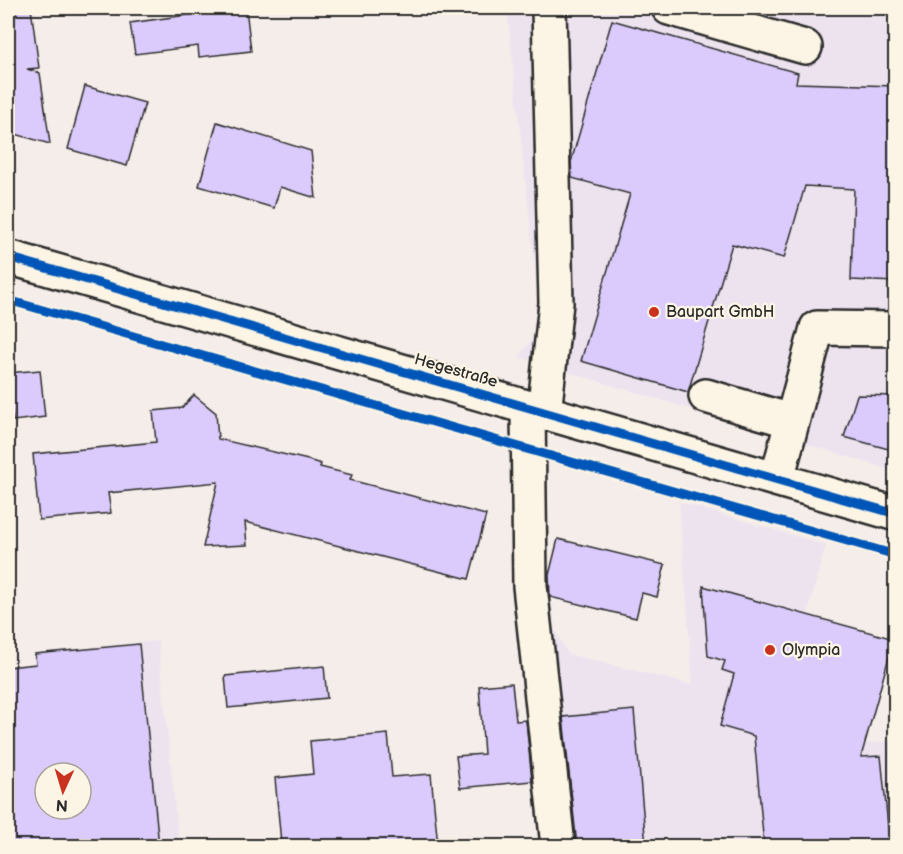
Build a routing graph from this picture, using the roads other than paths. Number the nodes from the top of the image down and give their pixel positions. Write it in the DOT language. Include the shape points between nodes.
graph roads {
  1 [pos="549,8"];
  2 [pos="669,8"];
  3 [pos="805,47"];
  4 [pos="8,257"];
  5 [pos="896,329"];
  6 [pos="705,396"];
  7 [pos="536,411"];
  8 [pos="791,421"];
  9 [pos="777,479"];
  10 [pos="896,514"];
  11 [pos="558,846"];
  1 -- 7 [label="street" via="556,303"];
  2 -- 3 [label="street"];
  4 -- 7 [label="street, Hegestraße"];
  5 -- 8 [label="street" via="817,328"];
  6 -- 8 [label="street"];
  7 -- 9 [label="street, Hegestraße"];
  7 -- 11 [label="street" via="530,586"];
  8 -- 9 [label="street"];
  9 -- 10 [label="street, Hegestraße"];
}
